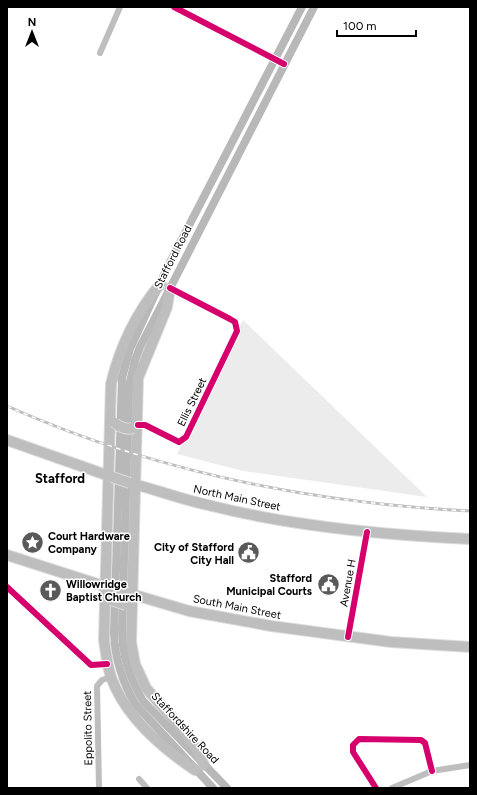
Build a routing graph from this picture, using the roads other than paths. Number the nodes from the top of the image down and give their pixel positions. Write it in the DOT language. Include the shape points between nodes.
graph roads {
  1 [pos="120,7"];
  2 [pos="174,7"];
  3 [pos="302,7"];
  4 [pos="314,7"];
  5 [pos="100,53"];
  6 [pos="275,59"];
  7 [pos="284,64"];
  8 [pos="161,283"];
  9 [pos="170,288"];
  10 [pos="112,421"];
  11 [pos="136,426"];
  12 [pos="7,440"];
  13 [pos="110,477"];
  14 [pos="133,484"];
  15 [pos="367,532"];
  16 [pos="120,536"];
  17 [pos="470,539"];
  18 [pos="7,554"];
  19 [pos="7,587"];
  20 [pos="107,587"];
  21 [pos="130,594"];
  22 [pos="107,603"];
  23 [pos="128,609"];
  24 [pos="348,637"];
  25 [pos="470,647"];
  26 [pos="107,664"];
  27 [pos="111,677"];
  28 [pos="470,765"];
  29 [pos="200,768"];
  30 [pos="432,771"];
  31 [pos="138,779"];
  32 [pos="99,788"];
  33 [pos="147,788"];
  34 [pos="213,788"];
  35 [pos="227,788"];
  36 [pos="376,788"];
  37 [pos="392,788"];
  1 -- 5 [label="street"];
  2 -- 6 [label="street"];
  3 -- 6 [label="main road, Stafford Road"];
  4 -- 7 [label="main road, Stafford Road"];
  6 -- 7 [label="street"];
  6 -- 8 [label="main road, Stafford Road"];
  7 -- 9 [label="main road, Stafford Road"];
  8 -- 10 [label="highway" via="136,318 121,350 111,384"];
  8 -- 16 [label="main road, Stafford Road" via="130,350 122,378"];
  9 -- 11 [label="highway" via="167,307 138,378"];
  9 -- 11 [label="street, Ellis Street" via="235,322 236,335 186,438 179,442 145,425"];
  9 -- 16 [label="main road, Stafford Road" via="140,347 131,374"];
  10 -- 11 [label="highway, bridge" via="129,429"];
  10 -- 13 [label="highway"];
  11 -- 14 [label="highway"];
  12 -- 13 [label="highway, North Main Street"];
  13 -- 14 [label="highway, North Main Street, bridge"];
  13 -- 20 [label="highway"];
  14 -- 15 [label="highway, North Main Street" via="234,511"];
  14 -- 21 [label="highway"];
  15 -- 17 [label="highway, North Main Street"];
  15 -- 24 [label="street, Avenue H"];
  16 -- 29 [label="main road, Staffordshire Road" via="122,640 129,675 134,687 148,706"];
  18 -- 20 [label="highway, South Main Street"];
  19 -- 26 [label="street" via="91,665"];
  20 -- 21 [label="highway, South Main Street, bridge"];
  20 -- 22 [label="highway"];
  21 -- 23 [label="highway"];
  21 -- 24 [label="highway, South Main Street" via="189,611 243,622"];
  22 -- 23 [label="highway, bridge"];
  22 -- 26 [label="highway" via="104,640"];
  23 -- 29 [label="highway" via="133,656 140,677 154,699 196,748"];
  24 -- 25 [label="highway, South Main Street"];
  26 -- 27 [label="highway"];
  27 -- 29 [label="highway" via="136,719 177,758"];
  27 -- 32 [label="street, Eppolito Street" via="102,680 97,686"];
  28 -- 30 [label="street"];
  29 -- 34 [label="main road, Staffordshire Road"];
  29 -- 35 [label="main road, Staffordshire Road"];
  30 -- 36 [label="street" via="425,744 421,740 359,739 353,744 353,752"];
  30 -- 37 [label="street"];
  31 -- 33 [label="street"];
}
